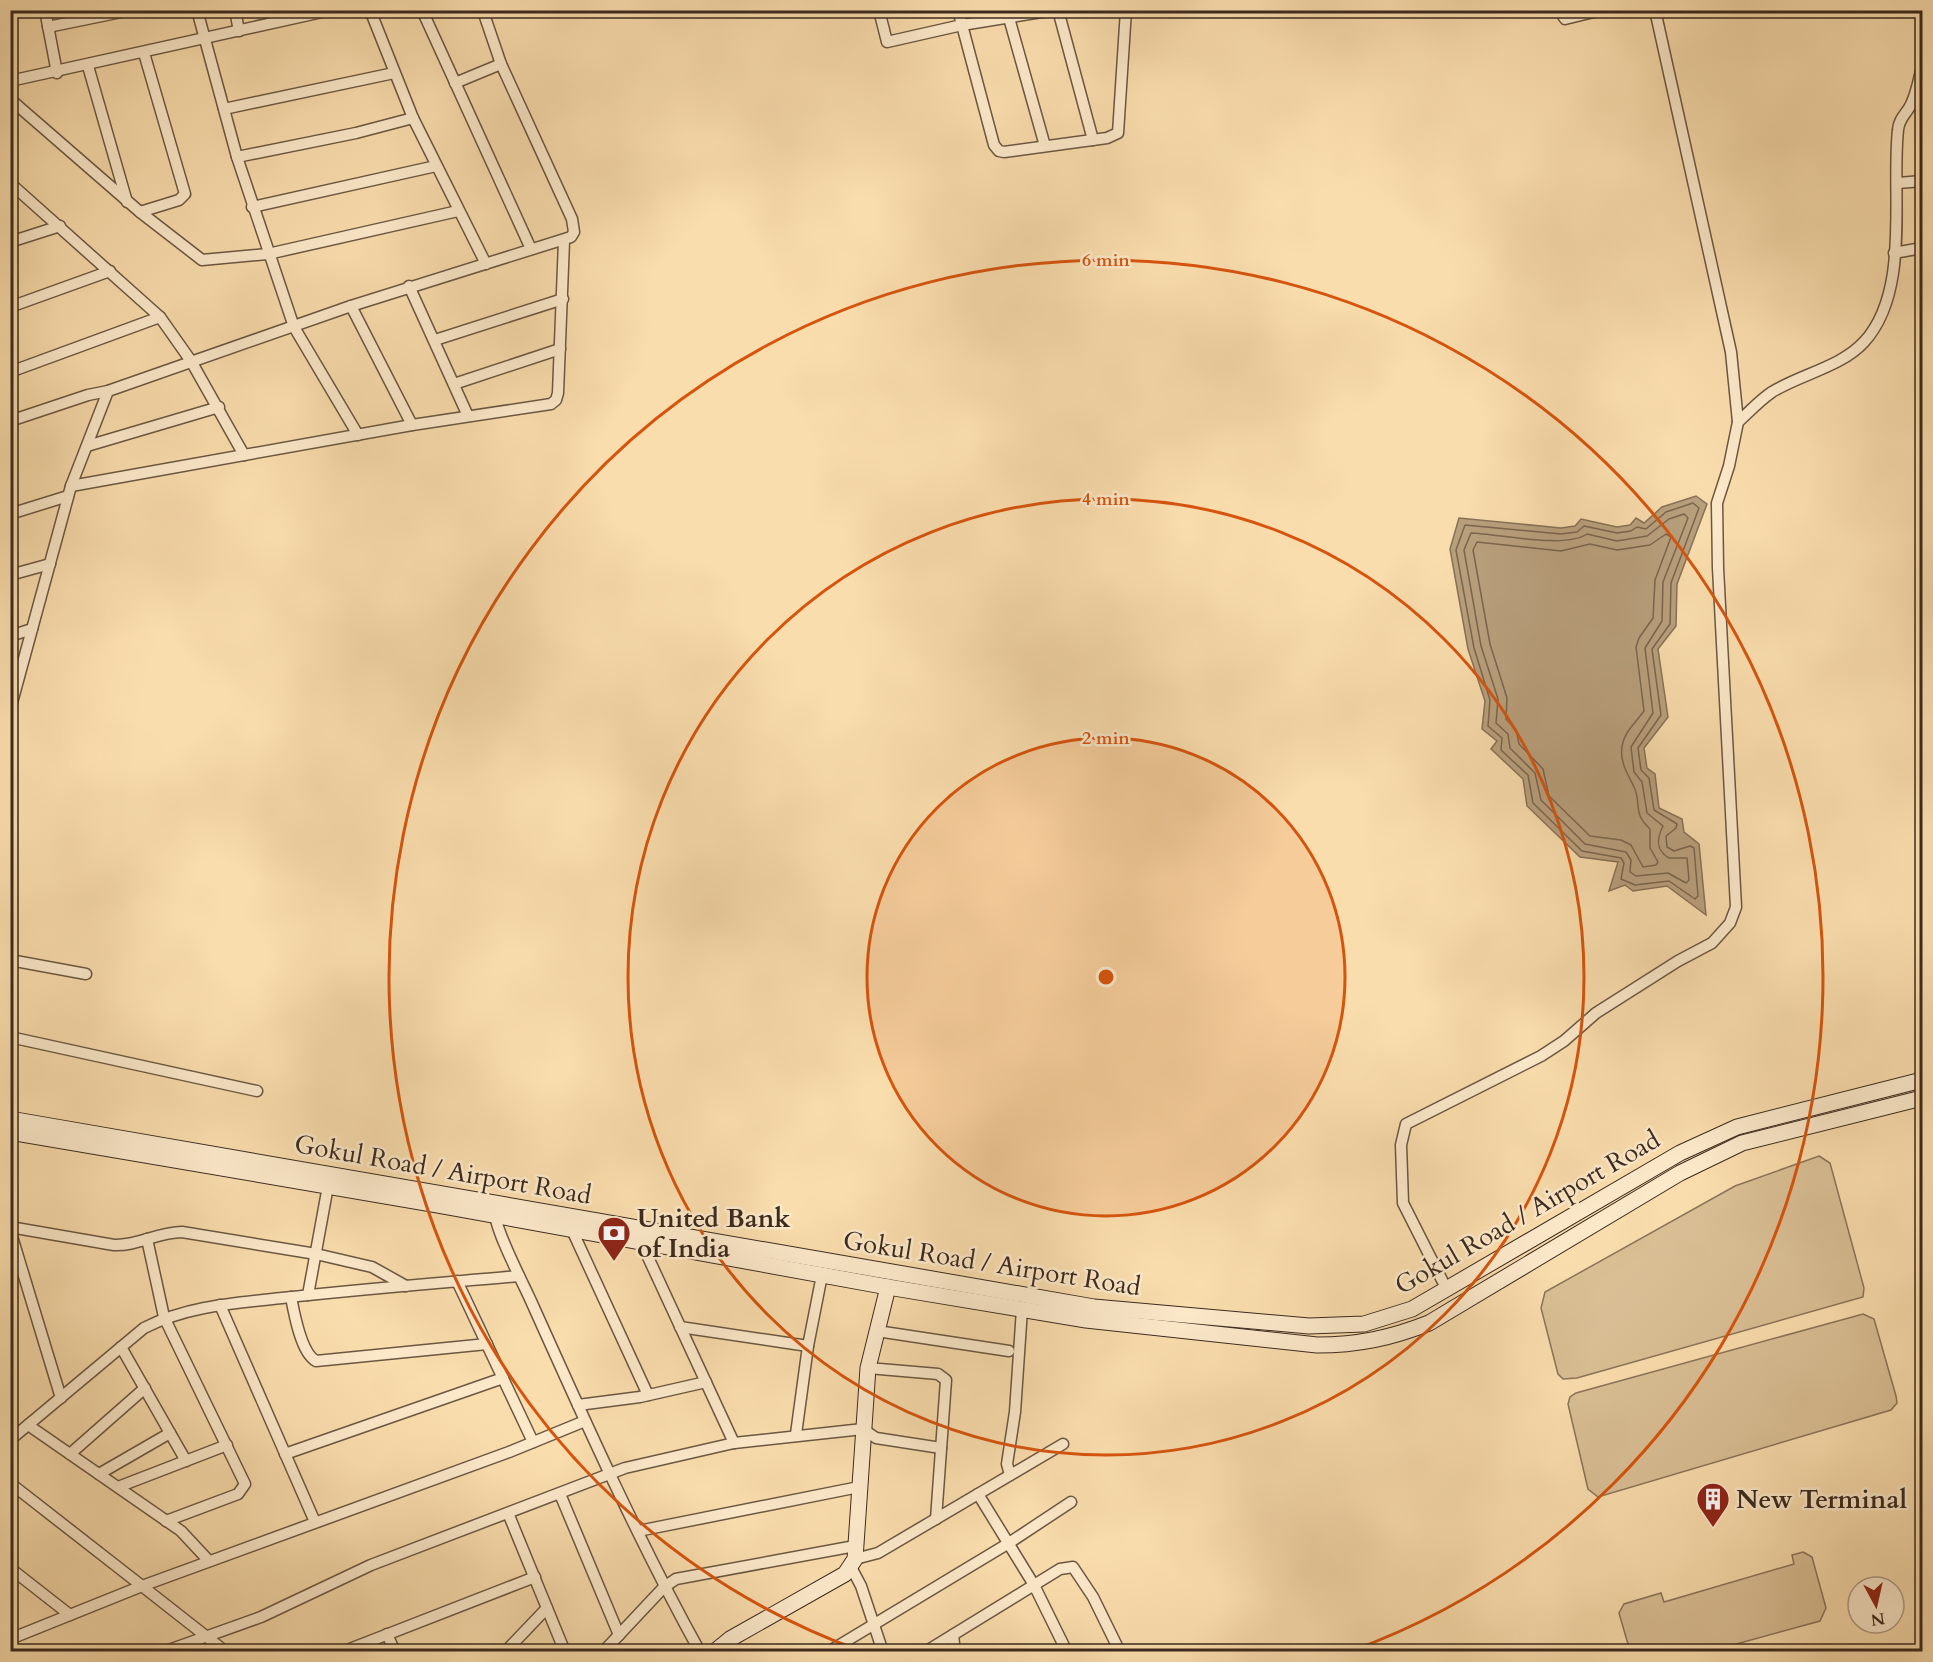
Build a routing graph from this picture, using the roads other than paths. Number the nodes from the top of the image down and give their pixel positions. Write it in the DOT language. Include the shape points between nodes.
graph roads {
  1 [pos="45,10"];
  2 [pos="131,10"];
  3 [pos="197,10"];
  4 [pos="235,10"];
  5 [pos="331,10"];
  6 [pos="370,10"];
  7 [pos="422,10"];
  8 [pos="879,10"];
  9 [pos="958,10"];
  10 [pos="1056,10"];
  11 [pos="1126,10"];
  12 [pos="1559,10"];
  13 [pos="1602,10"];
  14 [pos="1658,11"];
  15 [pos="484,14"];
  16 [pos="1009,18"];
  17 [pos="962,26"];
  18 [pos="48,27"];
  19 [pos="239,31"];
  20 [pos="204,40"];
  21 [pos="144,53"];
  22 [pos="501,64"];
  23 [pos="88,66"];
  24 [pos="1923,67"];
  25 [pos="57,73"];
  26 [pos="394,73"];
  27 [pos="10,81"];
  28 [pos="455,83"];
  29 [pos="10,99"];
  30 [pos="224,109"];
  31 [pos="413,118"];
  32 [pos="1093,140"];
  33 [pos="1045,146"];
  34 [pos="237,157"];
  35 [pos="436,166"];
  36 [pos="1923,181"];
  37 [pos="10,183"];
  38 [pos="1898,183"];
  39 [pos="128,202"];
  40 [pos="252,207"];
  41 [pos="458,211"];
  42 [pos="140,212"];
  43 [pos="60,226"];
  44 [pos="564,241"];
  45 [pos="10,242"];
  46 [pos="531,249"];
  47 [pos="1923,249"];
  48 [pos="1894,253"];
  49 [pos="268,254"];
  50 [pos="486,264"];
  51 [pos="110,271"];
  52 [pos="409,286"];
  53 [pos="563,299"];
  54 [pos="351,306"];
  55 [pos="10,307"];
  56 [pos="160,317"];
  57 [pos="294,327"];
  58 [pos="435,340"];
  59 [pos="560,349"];
  60 [pos="191,361"];
  61 [pos="10,372"];
  62 [pos="454,384"];
  63 [pos="108,391"];
  64 [pos="219,407"];
  65 [pos="468,416"];
  66 [pos="10,422"];
  67 [pos="1738,422"];
  68 [pos="412,425"];
  69 [pos="358,435"];
  70 [pos="87,446"];
  71 [pos="244,455"];
  72 [pos="70,491"];
  73 [pos="10,514"];
  74 [pos="50,564"];
  75 [pos="10,575"];
  76 [pos="32,629"];
  77 [pos="10,636"];
  78 [pos="10,710"];
  79 [pos="10,960"];
  80 [pos="86,974"];
  81 [pos="10,1037"];
  82 [pos="1923,1080"];
  83 [pos="257,1091"];
  84 [pos="1923,1098"];
  85 [pos="10,1119"];
  86 [pos="10,1132"];
  87 [pos="328,1186"];
  88 [pos="495,1209"];
  89 [pos="10,1228"];
  90 [pos="572,1230"];
  91 [pos="147,1239"];
  92 [pos="641,1242"];
  93 [pos="316,1254"];
  94 [pos="822,1275"];
  95 [pos="519,1276"];
  96 [pos="457,1281"];
  97 [pos="406,1286"];
  98 [pos="888,1287"];
  99 [pos="1447,1290"];
  100 [pos="308,1295"];
  101 [pos="291,1297"];
  102 [pos="220,1305"];
  103 [pos="1022,1309"];
  104 [pos="164,1317"];
  105 [pos="1364,1324"];
  106 [pos="1346,1325"];
  107 [pos="680,1327"];
  108 [pos="877,1331"];
  109 [pos="1366,1343"];
  110 [pos="487,1344"];
  111 [pos="1349,1345"];
  112 [pos="808,1346"];
  113 [pos="122,1347"];
  114 [pos="1009,1351"];
  115 [pos="868,1368"];
  116 [pos="503,1378"];
  117 [pos="705,1382"];
  118 [pos="145,1388"];
  119 [pos="648,1395"];
  120 [pos="61,1398"];
  121 [pos="578,1405"];
  122 [pos="585,1421"];
  123 [pos="28,1425"];
  124 [pos="863,1429"];
  125 [pos="170,1433"];
  126 [pos="796,1434"];
  127 [pos="10,1440"];
  128 [pos="533,1442"];
  129 [pos="734,1443"];
  130 [pos="1063,1444"];
  131 [pos="227,1445"];
  132 [pos="941,1448"];
  133 [pos="70,1454"];
  134 [pos="285,1454"];
  135 [pos="186,1461"];
  136 [pos="99,1474"];
  137 [pos="611,1474"];
  138 [pos="1010,1475"];
  139 [pos="10,1483"];
  140 [pos="118,1487"];
  141 [pos="859,1487"];
  142 [pos="560,1494"];
  143 [pos="978,1494"];
  144 [pos="1071,1502"];
  145 [pos="508,1513"];
  146 [pos="936,1519"];
  147 [pos="166,1521"];
  148 [pos="315,1522"];
  149 [pos="638,1531"];
  150 [pos="1008,1543"];
  151 [pos="854,1557"];
  152 [pos="210,1560"];
  153 [pos="10,1568"];
  154 [pos="535,1577"];
  155 [pos="1034,1585"];
  156 [pos="142,1586"];
  157 [pos="664,1587"];
  158 [pos="547,1608"];
  159 [pos="70,1615"];
  160 [pos="875,1623"];
  161 [pos="387,1634"];
  162 [pos="206,1635"];
  163 [pos="619,1635"];
  164 [pos="953,1635"];
  165 [pos="10,1639"];
  166 [pos="163,1652"];
  167 [pos="226,1652"];
  168 [pos="342,1652"];
  169 [pos="395,1652"];
  170 [pos="505,1652"];
  171 [pos="566,1652"];
  172 [pos="603,1652"];
  173 [pos="700,1652"];
  174 [pos="714,1652"];
  175 [pos="828,1652"];
  176 [pos="883,1652"];
  177 [pos="925,1652"];
  178 [pos="955,1652"];
  179 [pos="1067,1652"];
  180 [pos="1120,1652"];
  1 -- 18 [label="street"];
  2 -- 18 [label="street"];
  3 -- 20 [label="street"];
  4 -- 19 [label="street"];
  5 -- 19 [label="street"];
  6 -- 26 [label="street"];
  7 -- 28 [label="street"];
  8 -- 17 [label="street" via="887,42"];
  9 -- 17 [label="street"];
  10 -- 16 [label="street"];
  10 -- 32 [label="street"];
  11 -- 32 [label="street" via="1118,133"];
  12 -- 13 [label="street" via="1565,19"];
  14 -- 67 [label="street" via="1731,352"];
  15 -- 22 [label="street"];
  16 -- 17 [label="street"];
  16 -- 33 [label="street"];
  17 -- 33 [label="street" via="996,149 1004,152"];
  18 -- 25 [label="street"];
  19 -- 20 [label="street"];
  20 -- 21 [label="street"];
  20 -- 30 [label="street"];
  21 -- 23 [label="street"];
  21 -- 42 [label="street" via="185,194 179,200"];
  22 -- 28 [label="street"];
  22 -- 44 [label="street" via="572,219 574,232"];
  23 -- 25 [label="street"];
  23 -- 39 [label="street"];
  24 -- 38 [label="street" via="1912,103 1900,122"];
  25 -- 27 [label="street"];
  26 -- 30 [label="street"];
  26 -- 31 [label="street"];
  28 -- 46 [label="street"];
  29 -- 39 [label="street"];
  30 -- 34 [label="street"];
  31 -- 34 [label="street"];
  31 -- 35 [label="street"];
  32 -- 33 [label="street"];
  34 -- 40 [label="street"];
  35 -- 40 [label="street"];
  35 -- 41 [label="street"];
  36 -- 38 [label="street"];
  37 -- 43 [label="street"];
  38 -- 48 [label="street"];
  39 -- 42 [label="street"];
  40 -- 49 [label="street"];
  41 -- 49 [label="street"];
  41 -- 50 [label="street"];
  42 -- 49 [label="street" via="202,260"];
  43 -- 45 [label="street"];
  43 -- 51 [label="street"];
  44 -- 46 [label="street"];
  44 -- 53 [label="street"];
  46 -- 50 [label="street"];
  47 -- 48 [label="street"];
  48 -- 67 [label="street" via="1883,314 1862,344 1773,392"];
  49 -- 57 [label="street"];
  50 -- 52 [label="street"];
  51 -- 55 [label="street"];
  51 -- 56 [label="street"];
  52 -- 54 [label="street"];
  52 -- 58 [label="street"];
  53 -- 58 [label="street"];
  53 -- 59 [label="street"];
  54 -- 57 [label="street"];
  54 -- 68 [label="street"];
  56 -- 60 [label="street"];
  56 -- 61 [label="street"];
  57 -- 60 [label="street"];
  57 -- 69 [label="street"];
  58 -- 62 [label="street"];
  59 -- 62 [label="street"];
  59 -- 65 [label="street" via="556,400 551,404"];
  60 -- 63 [label="street"];
  60 -- 64 [label="street"];
  62 -- 65 [label="street"];
  63 -- 66 [label="street"];
  63 -- 70 [label="street"];
  64 -- 70 [label="street"];
  64 -- 71 [label="street"];
  65 -- 68 [label="street"];
  67 -- 99 [label="street" via="1730,466 1717,503 1736,907 1730,923 1712,943 1596,1013 1564,1041 1406,1124 1401,1145 1403,1203"];
  68 -- 69 [label="street"];
  69 -- 71 [label="street"];
  70 -- 72 [label="street"];
  71 -- 72 [label="street"];
  72 -- 73 [label="street"];
  72 -- 74 [label="street"];
  74 -- 75 [label="street"];
  74 -- 76 [label="street"];
  76 -- 77 [label="street"];
  76 -- 78 [label="street"];
  79 -- 80 [label="street"];
  81 -- 83 [label="street"];
  82 -- 99 [label="main road, Gokul Road / Airport Road" via="1737,1127 1680,1153"];
  84 -- 109 [label="main road" via="1742,1143 1680,1173 1429,1323"];
  85 -- 88 [label="main road, Gokul Road / Airport Road"];
  86 -- 87 [label="main road"];
  87 -- 88 [label="main road"];
  87 -- 93 [label="street"];
  88 -- 90 [label="main road"];
  88 -- 95 [label="street"];
  88 -- 106 [label="main road, Gokul Road / Airport Road" via="1094,1307 1309,1326"];
  89 -- 91 [label="street" via="114,1245"];
  89 -- 120 [label="street"];
  90 -- 92 [label="main road"];
  90 -- 119 [label="street"];
  91 -- 93 [label="street" via="182,1232"];
  91 -- 104 [label="street"];
  92 -- 94 [label="main road"];
  92 -- 107 [label="street"];
  93 -- 97 [label="street" via="372,1267"];
  93 -- 100 [label="street"];
  94 -- 98 [label="main road"];
  94 -- 112 [label="street"];
  95 -- 96 [label="street"];
  95 -- 121 [label="street"];
  96 -- 97 [label="street"];
  96 -- 110 [label="street"];
  97 -- 100 [label="street"];
  98 -- 103 [label="main road"];
  98 -- 108 [label="main road"];
  99 -- 105 [label="main road, Gokul Road / Airport Road" via="1412,1309"];
  100 -- 101 [label="street"];
  101 -- 102 [label="street"];
  101 -- 110 [label="street" via="297,1325 309,1355 316,1361"];
  102 -- 104 [label="street"];
  102 -- 134 [label="street"];
  103 -- 111 [label="main road" via="1086,1320"];
  103 -- 138 [label="street" via="1007,1464"];
  104 -- 113 [label="street"];
  104 -- 131 [label="street"];
  105 -- 106 [label="main road, Gokul Road / Airport Road"];
  105 -- 109 [label="main road"];
  106 -- 111 [label="main road"];
  107 -- 112 [label="street"];
  107 -- 117 [label="street"];
  108 -- 114 [label="street"];
  108 -- 115 [label="main road"];
  109 -- 111 [label="main road"];
  110 -- 116 [label="street"];
  112 -- 126 [label="street"];
  113 -- 118 [label="street"];
  113 -- 120 [label="street"];
  115 -- 124 [label="main road"];
  115 -- 132 [label="street" via="943,1376 946,1384"];
  116 -- 128 [label="street"];
  116 -- 134 [label="street"];
  117 -- 119 [label="street"];
  117 -- 129 [label="street"];
  118 -- 125 [label="street"];
  118 -- 133 [label="street"];
  119 -- 121 [label="street"];
  120 -- 123 [label="street"];
  121 -- 122 [label="street"];
  122 -- 128 [label="street"];
  122 -- 137 [label="street"];
  123 -- 127 [label="street"];
  123 -- 133 [label="street"];
  124 -- 126 [label="street"];
  124 -- 132 [label="street" via="876,1438"];
  124 -- 141 [label="main road"];
  125 -- 135 [label="street"];
  125 -- 136 [label="street"];
  126 -- 129 [label="street"];
  128 -- 148 [label="street"];
  129 -- 137 [label="street"];
  130 -- 138 [label="street"];
  131 -- 135 [label="street"];
  131 -- 147 [label="street" via="243,1478 243,1490"];
  132 -- 146 [label="street"];
  133 -- 136 [label="street"];
  134 -- 148 [label="street"];
  135 -- 140 [label="street"];
  136 -- 140 [label="street"];
  137 -- 142 [label="street"];
  137 -- 149 [label="street"];
  138 -- 143 [label="street"];
  139 -- 156 [label="street"];
  140 -- 147 [label="street"];
  141 -- 149 [label="street"];
  141 -- 151 [label="main road"];
  142 -- 145 [label="street"];
  142 -- 163 [label="street"];
  143 -- 146 [label="street"];
  143 -- 150 [label="street"];
  144 -- 150 [label="street"];
  145 -- 154 [label="street"];
  145 -- 162 [label="street" via="371,1565 261,1617"];
  146 -- 151 [label="street" via="878,1552"];
  147 -- 152 [label="street"];
  148 -- 152 [label="street"];
  149 -- 157 [label="street"];
  150 -- 155 [label="street"];
  150 -- 160 [label="street"];
  151 -- 157 [label="street" via="684,1576"];
  151 -- 160 [label="street"];
  151 -- 174 [label="main road" via="845,1574"];
  152 -- 156 [label="street"];
  153 -- 159 [label="street"];
  154 -- 158 [label="street"];
  154 -- 161 [label="street"];
  155 -- 164 [label="street"];
  155 -- 179 [label="street"];
  155 -- 180 [label="street" via="1066,1567 1077,1570"];
  156 -- 159 [label="street"];
  156 -- 162 [label="street"];
  157 -- 163 [label="street"];
  157 -- 173 [label="street"];
  158 -- 170 [label="street"];
  158 -- 171 [label="street"];
  159 -- 165 [label="street"];
  160 -- 175 [label="street"];
  160 -- 176 [label="street"];
  161 -- 168 [label="street"];
  161 -- 169 [label="street"];
  162 -- 166 [label="street"];
  162 -- 167 [label="street"];
  163 -- 172 [label="street"];
  164 -- 177 [label="street"];
  164 -- 178 [label="street"];
}
